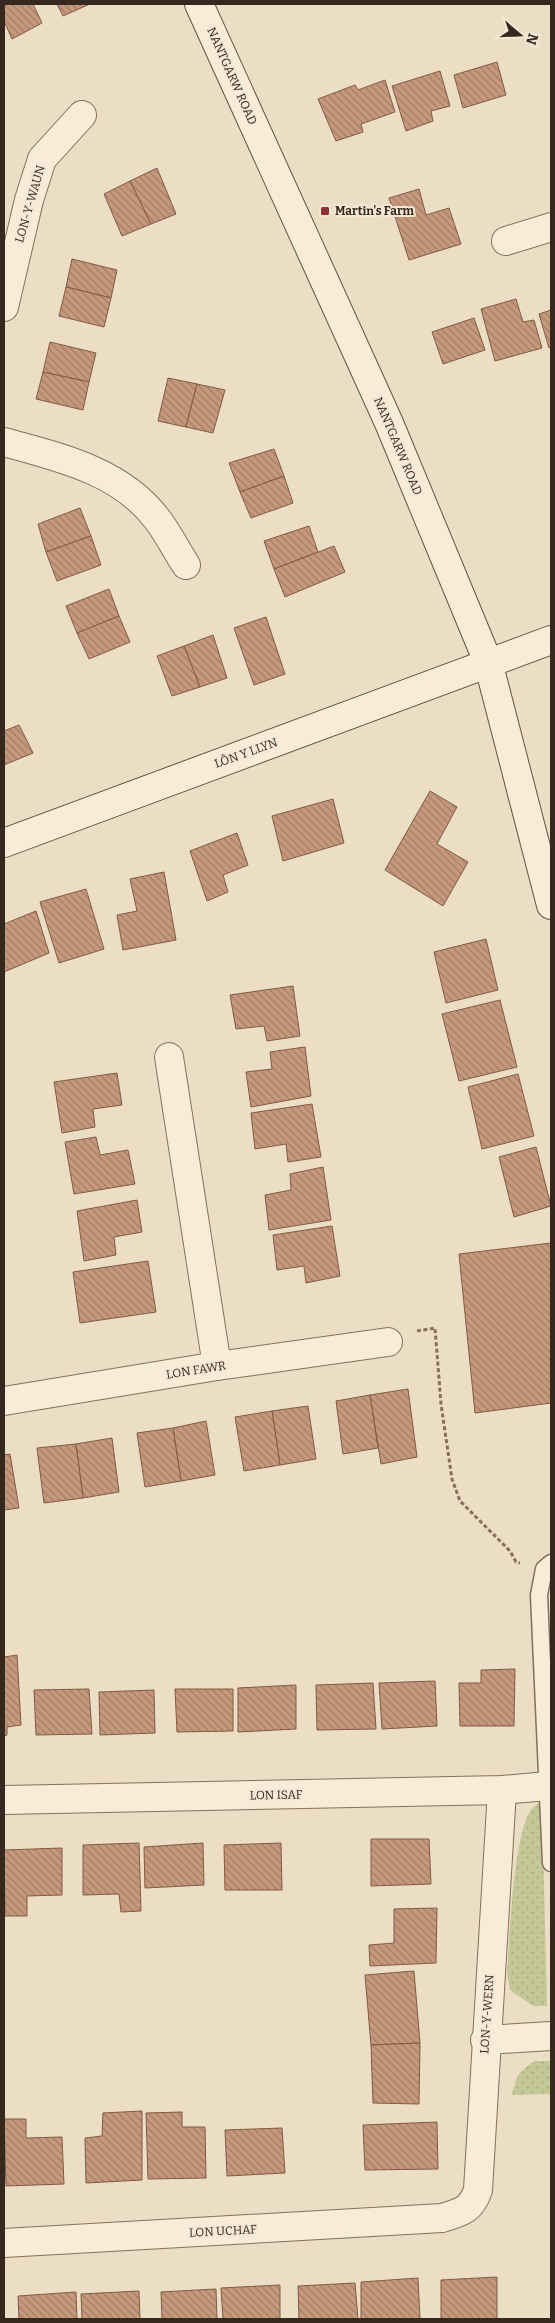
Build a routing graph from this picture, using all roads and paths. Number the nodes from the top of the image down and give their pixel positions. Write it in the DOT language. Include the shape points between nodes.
graph roads {
  1 [pos="199,4"];
  2 [pos="82,115"];
  3 [pos="551,227"];
  4 [pos="506,241"];
  5 [pos="4,306"];
  6 [pos="4,442"];
  7 [pos="186,564"];
  8 [pos="551,640"];
  9 [pos="488,662"];
  10 [pos="4,843"];
  11 [pos="551,904"];
  12 [pos="169,1057"];
  13 [pos="388,1342"];
  14 [pos="217,1366"];
  15 [pos="4,1401"];
  16 [pos="548,1566"];
  17 [pos="548,1786"];
  18 [pos="502,1790"];
  19 [pos="4,1800"];
  20 [pos="551,1863"];
  21 [pos="551,2036"];
  22 [pos="485,2040"];
  23 [pos="442,2218"];
  24 [pos="4,2243"];
  1 -- 9 [label="street, NANTGARW ROAD" via="388,423"];
  2 -- 5 [label="street, LON-Y-WAUN" via="42,159"];
  3 -- 4 [label="street"];
  6 -- 7 [label="street" via="98,472 131,492 157,519"];
  8 -- 9 [label="street, LÔN Y LLYN"];
  9 -- 10 [label="street, LÔN Y LLYN"];
  9 -- 11 [label="street, NANTGARW ROAD"];
  12 -- 14 [label="street"];
  13 -- 14 [label="street, LON FAWR"];
  13 -- 16 [label="path" via="423,1328 435,1328 441,1404 452,1479 460,1502 510,1551 516,1562"];
  14 -- 15 [label="street, LON FAWR"];
  16 -- 17 [label="lane" via="539,1595"];
  17 -- 18 [label="street, LON ISAF"];
  17 -- 20 [label="lane"];
  18 -- 19 [label="street, LON ISAF"];
  18 -- 22 [label="street, LON-Y-WERN"];
  21 -- 22 [label="street"];
  22 -- 23 [label="street, LON-Y-WERN" via="478,2190 473,2204"];
  23 -- 24 [label="street, LON UCHAF"];
}
